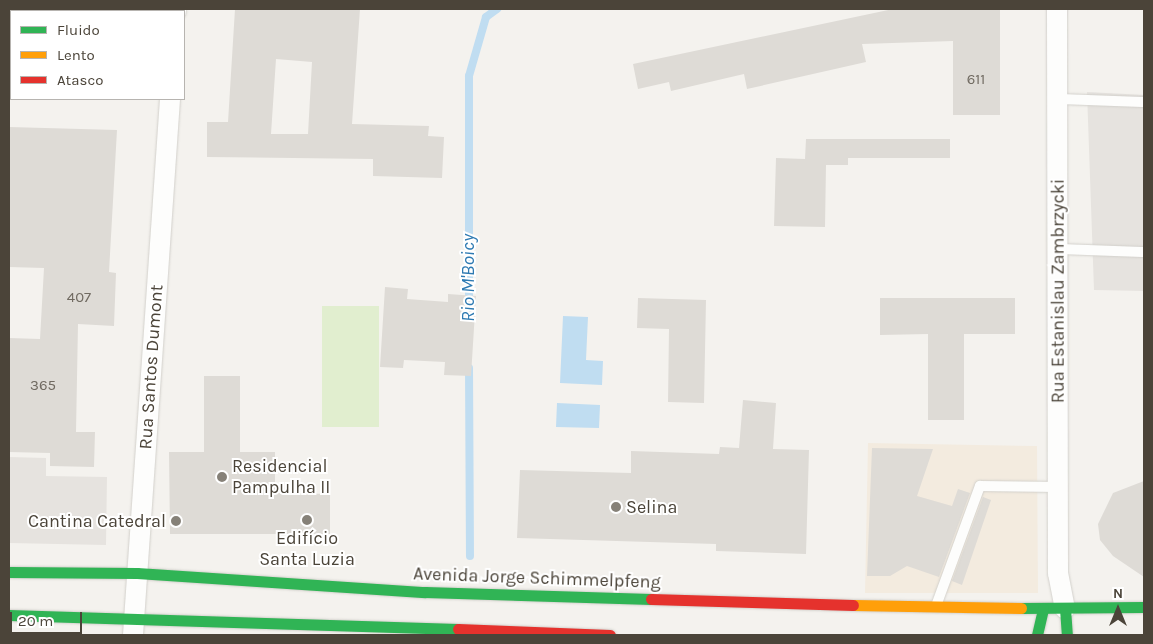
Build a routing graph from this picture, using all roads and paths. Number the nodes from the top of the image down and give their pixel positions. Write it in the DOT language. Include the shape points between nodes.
graph roads {
  1 [pos="1057,9"];
  2 [pos="1058,99"];
  3 [pos="170,100"];
  4 [pos="1144,102"];
  5 [pos="1058,249"];
  6 [pos="1144,252"];
  7 [pos="1058,487"];
  8 [pos="9,572"];
  9 [pos="137,574"];
  10 [pos="1058,574"];
  11 [pos="1144,607"];
  12 [pos="935,608"];
  13 [pos="1065,608"];
  14 [pos="1043,609"];
  15 [pos="9,615"];
  16 [pos="134,626"];
  17 [pos="610,635"];
  18 [pos="1037,635"];
  19 [pos="1068,635"];
  1 -- 2 [label="street, Rua Estanislau Zambrzycki"];
  2 -- 4 [label="lane"];
  2 -- 5 [label="street, Rua Estanislau Zambrzycki"];
  3 -- 9 [label="street, Rua Santos Dumont"];
  5 -- 6 [label="lane"];
  5 -- 7 [label="street, Rua Estanislau Zambrzycki"];
  7 -- 10 [label="street, Rua Estanislau Zambrzycki"];
  7 -- 12 [label="lane" via="980,486"];
  8 -- 9 [label="main road, Avenida Jorge Schimmelpfeng"];
  9 -- 12 [label="main road, Avenida Jorge Schimmelpfeng" via="425,592"];
  9 -- 16 [label="street, Rua Santos Dumont"];
  10 -- 13 [label="street, Rua Estanislau Zambrzycki"];
  10 -- 14 [label="street, Rua Estanislau Zambrzycki"];
  11 -- 13 [label="main road, Avenida Jorge Schimmelpfeng"];
  12 -- 14 [label="main road, Avenida Jorge Schimmelpfeng"];
  13 -- 14 [label="main road, Avenida Jorge Schimmelpfeng"];
  13 -- 19 [label="main road"];
  14 -- 18 [label="main road"];
  15 -- 16 [label="main road"];
  16 -- 17 [label="main road"];
}
